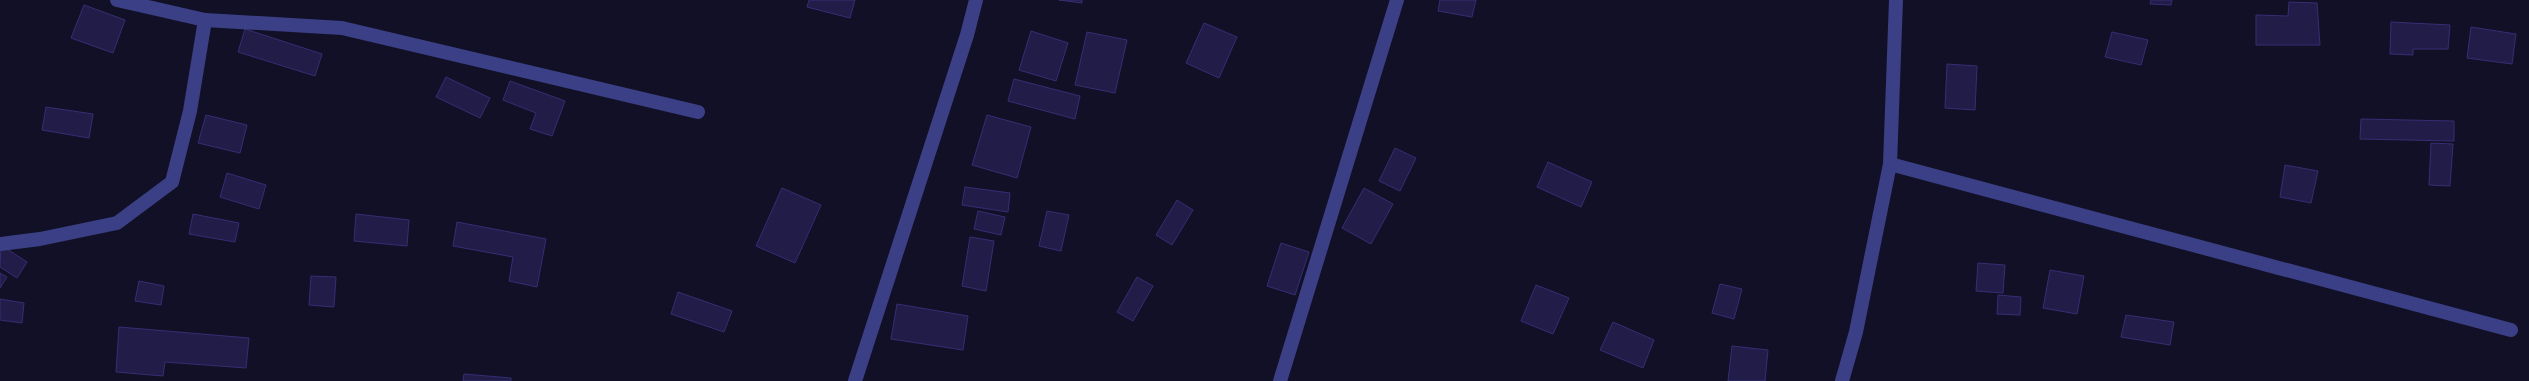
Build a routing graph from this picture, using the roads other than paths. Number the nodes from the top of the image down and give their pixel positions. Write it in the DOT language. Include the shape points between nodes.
graph roads {
  1 [pos="117,0"];
  2 [pos="976,0"];
  3 [pos="1397,0"];
  4 [pos="1896,0"];
  5 [pos="205,20"];
  6 [pos="698,112"];
  7 [pos="1890,164"];
  8 [pos="0,244"];
  9 [pos="2511,330"];
  10 [pos="856,381"];
  11 [pos="1280,381"];
  12 [pos="1842,381"];
  1 -- 5 [label="street"];
  2 -- 10 [label="street"];
  3 -- 11 [label="street"];
  4 -- 7 [label="street"];
  5 -- 6 [label="street" via="342,28"];
  5 -- 8 [label="street" via="190,111 172,182 117,223"];
  7 -- 9 [label="street"];
  7 -- 12 [label="street" via="1856,332"];
}
